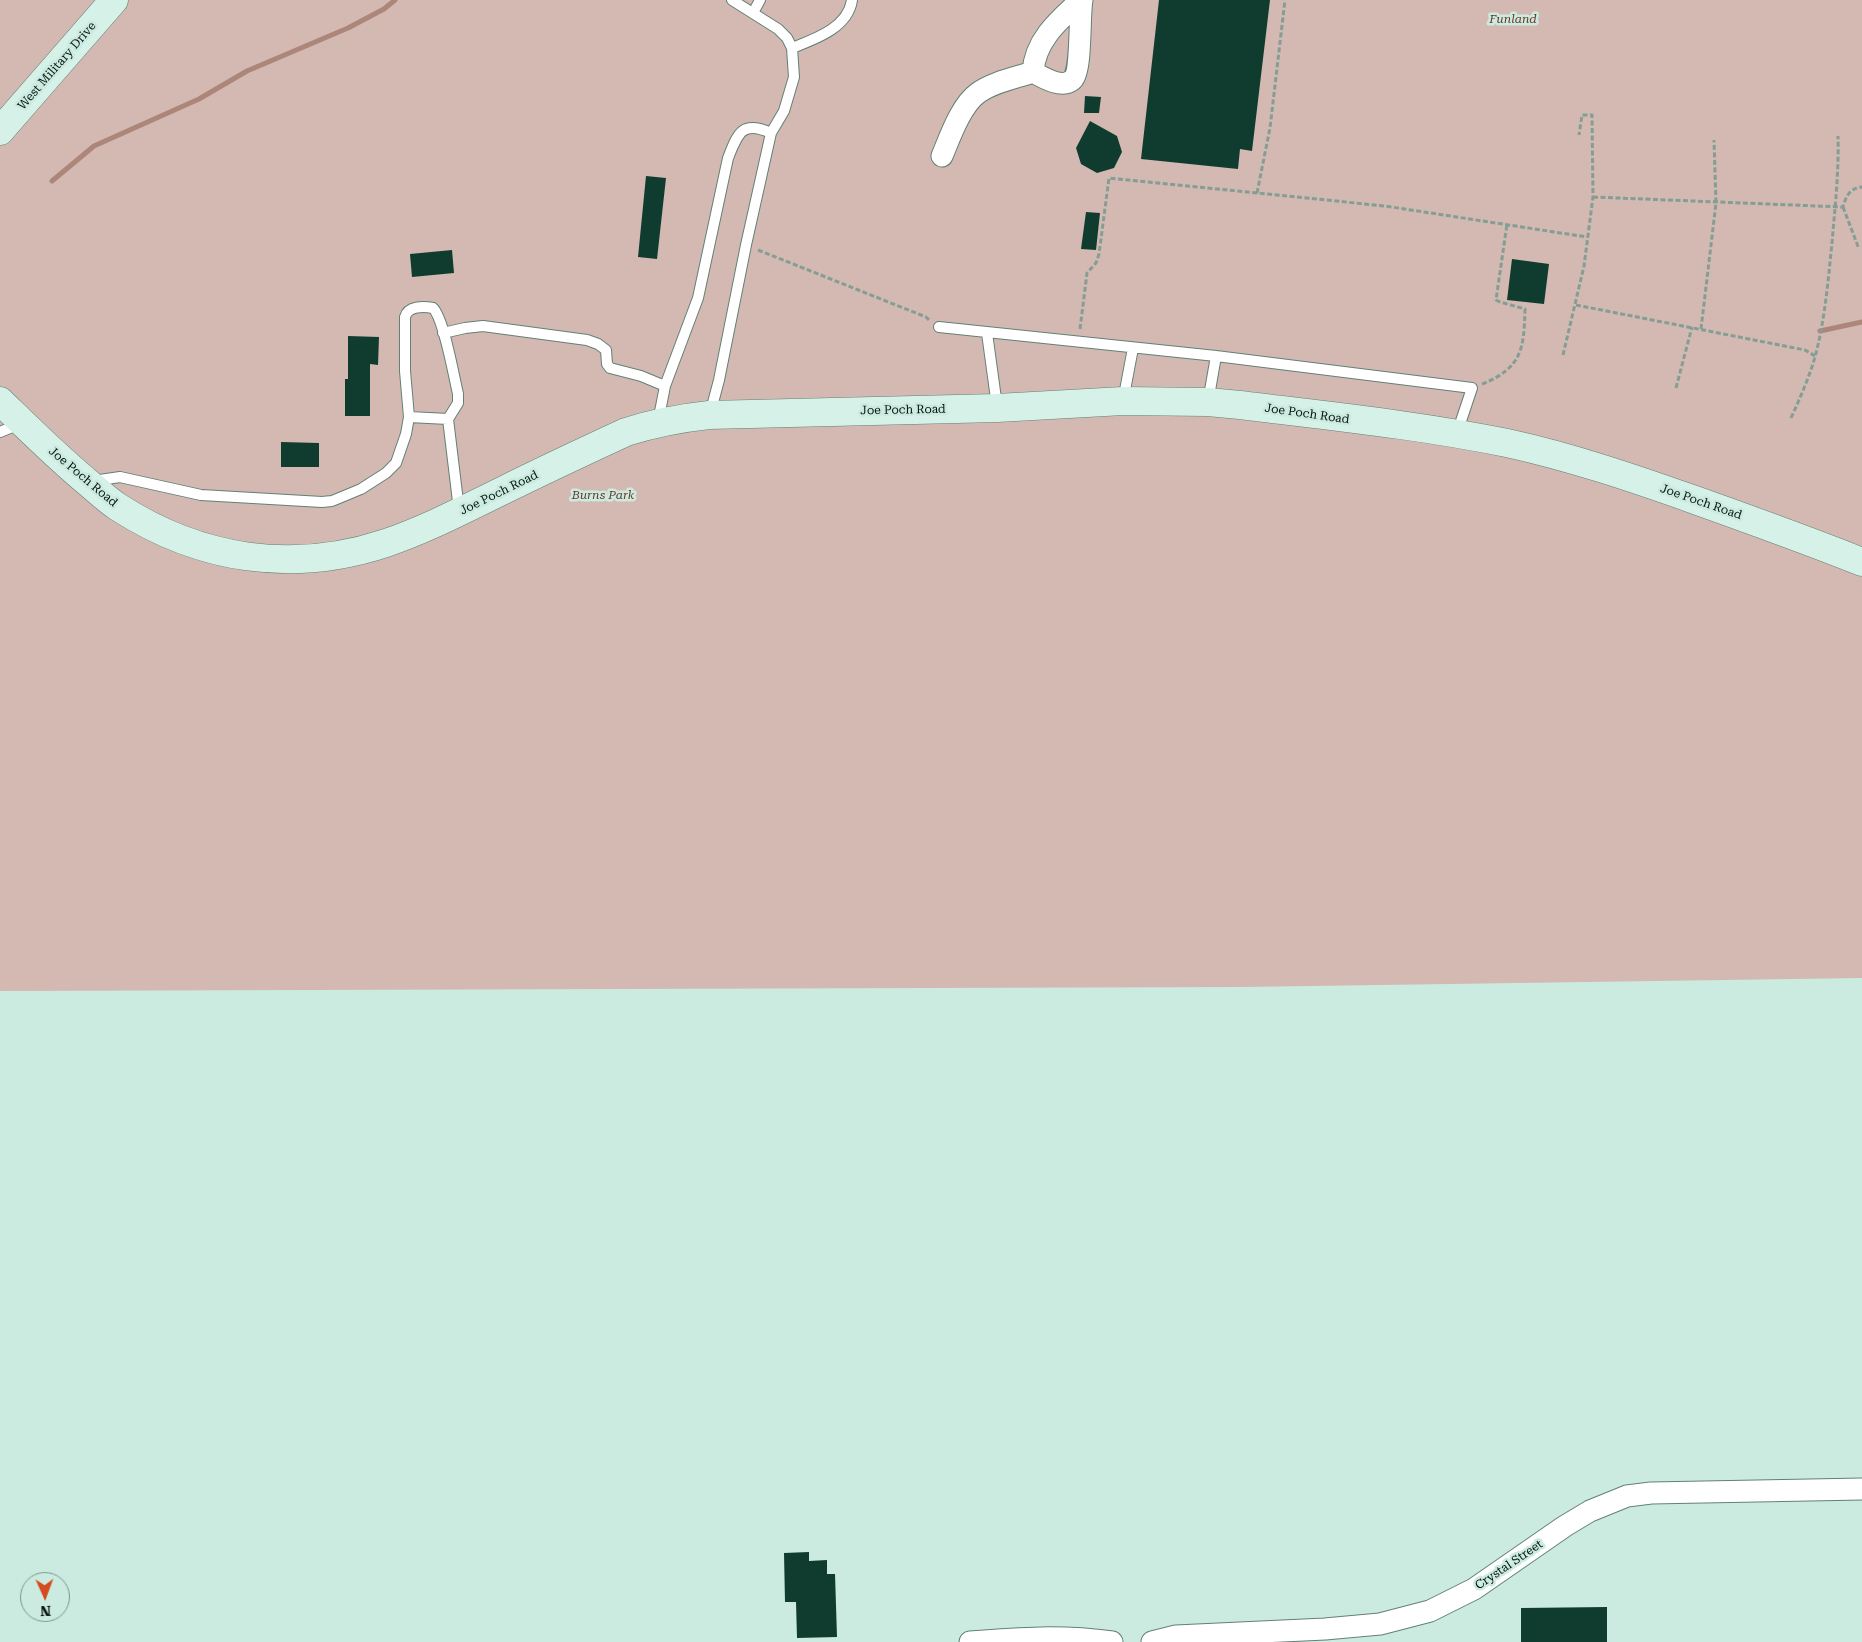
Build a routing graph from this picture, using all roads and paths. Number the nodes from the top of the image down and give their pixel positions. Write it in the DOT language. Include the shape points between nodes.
graph roads {
  1 [pos="114,0"];
  2 [pos="732,0"];
  3 [pos="760,0"];
  4 [pos="852,0"];
  5 [pos="1081,0"];
  6 [pos="1285,0"];
  7 [pos="754,13"];
  8 [pos="792,48"];
  9 [pos="1033,72"];
  10 [pos="0,131"];
  11 [pos="772,134"];
  12 [pos="1579,135"];
  13 [pos="1838,136"];
  14 [pos="1714,140"];
  15 [pos="942,156"];
  16 [pos="1862,186"];
  17 [pos="1257,193"];
  18 [pos="1593,197"];
  19 [pos="1716,203"];
  20 [pos="1835,207"];
  21 [pos="1843,207"];
  22 [pos="1507,224"];
  23 [pos="1587,236"];
  24 [pos="746,245"];
  25 [pos="1859,249"];
  26 [pos="1576,305"];
  27 [pos="939,327"];
  28 [pos="1692,327"];
  29 [pos="1701,329"];
  30 [pos="444,333"];
  31 [pos="987,333"];
  32 [pos="1079,342"];
  33 [pos="1133,348"];
  34 [pos="1563,355"];
  35 [pos="1216,356"];
  36 [pos="1815,356"];
  37 [pos="666,386"];
  38 [pos="1472,388"];
  39 [pos="1676,388"];
  40 [pos="1123,401"];
  41 [pos="0,402"];
  42 [pos="1208,402"];
  43 [pos="997,408"];
  44 [pos="709,415"];
  45 [pos="409,417"];
  46 [pos="1791,418"];
  47 [pos="448,419"];
  48 [pos="658,422"];
  49 [pos="11,427"];
  50 [pos="1457,434"];
  51 [pos="87,482"];
  52 [pos="459,512"];
  53 [pos="1862,562"];
  54 [pos="1862,1489"];
  55 [pos="970,1642"];
  56 [pos="1112,1642"];
  57 [pos="1152,1642"];
  1 -- 10 [label="street, West Military Drive"];
  2 -- 7 [label="lane"];
  3 -- 7 [label="lane"];
  4 -- 8 [label="lane" via="836,26"];
  5 -- 9 [label="street" via="1040,44"];
  5 -- 9 [label="street" via="1078,63 1074,78 1071,82 1062,83"];
  6 -- 17 [label="path" via="1270,128"];
  7 -- 8 [label="lane" via="778,29"];
  8 -- 11 [label="lane" via="792,86"];
  9 -- 15 [label="street" via="977,93 955,124"];
  11 -- 24 [label="lane"];
  11 -- 37 [label="lane" via="750,127 742,130 735,140 728,158 698,298"];
  12 -- 18 [label="path" via="1582,116 1592,115"];
  13 -- 20 [label="path"];
  14 -- 19 [label="path"];
  16 -- 21 [label="path" via="1848,194"];
  17 -- 22 [label="path" via="1402,208"];
  17 -- 32 [label="path" via="1109,178 1099,254 1087,273"];
  18 -- 19 [label="path"];
  18 -- 23 [label="path"];
  19 -- 20 [label="path"];
  19 -- 29 [label="path"];
  20 -- 21 [label="path"];
  20 -- 36 [label="path" via="1829,273"];
  21 -- 25 [label="path"];
  22 -- 23 [label="path"];
  22 -- 38 [label="path" via="1496,300 1525,309 1522,345 1506,372"];
  23 -- 26 [label="path"];
  24 -- 27 [label="path" via="926,318"];
  24 -- 44 [label="lane"];
  26 -- 28 [label="path"];
  26 -- 34 [label="path"];
  27 -- 31 [label="lane"];
  28 -- 29 [label="path"];
  28 -- 39 [label="path"];
  29 -- 36 [label="path" via="1806,350"];
  30 -- 37 [label="lane" via="483,326 587,340 606,350 610,368"];
  30 -- 45 [label="lane" via="433,308 417,308 406,313"];
  30 -- 47 [label="lane" via="458,394 458,403"];
  31 -- 32 [label="lane"];
  31 -- 43 [label="lane"];
  32 -- 33 [label="lane"];
  33 -- 35 [label="lane"];
  33 -- 40 [label="lane"];
  35 -- 38 [label="lane"];
  35 -- 42 [label="lane"];
  36 -- 46 [label="path"];
  37 -- 48 [label="lane"];
  38 -- 50 [label="lane"];
  40 -- 42 [label="street, Joe Poch Road"];
  40 -- 43 [label="street, Joe Poch Road"];
  41 -- 49 [label="street, Joe Poch Road"];
  42 -- 50 [label="street, Joe Poch Road"];
  43 -- 44 [label="street, Joe Poch Road"];
  44 -- 48 [label="street, Joe Poch Road"];
  45 -- 47 [label="lane"];
  45 -- 51 [label="lane" via="396,462 386,473 361,489 332,501 201,495 120,478"];
  47 -- 52 [label="lane"];
  48 -- 52 [label="street, Joe Poch Road" via="626,432"];
  49 -- 51 [label="street, Joe Poch Road"];
  50 -- 53 [label="street, Joe Poch Road" via="1563,457 1644,482"];
  51 -- 52 [label="street, Joe Poch Road" via="117,507 182,539 239,556 276,560 346,553 385,543"];
  54 -- 57 [label="street, Crystal Street" via="1627,1496 1590,1511 1474,1589 1430,1611 1380,1624 1176,1636"];
  55 -- 56 [label="street" via="1055,1637"];
}
